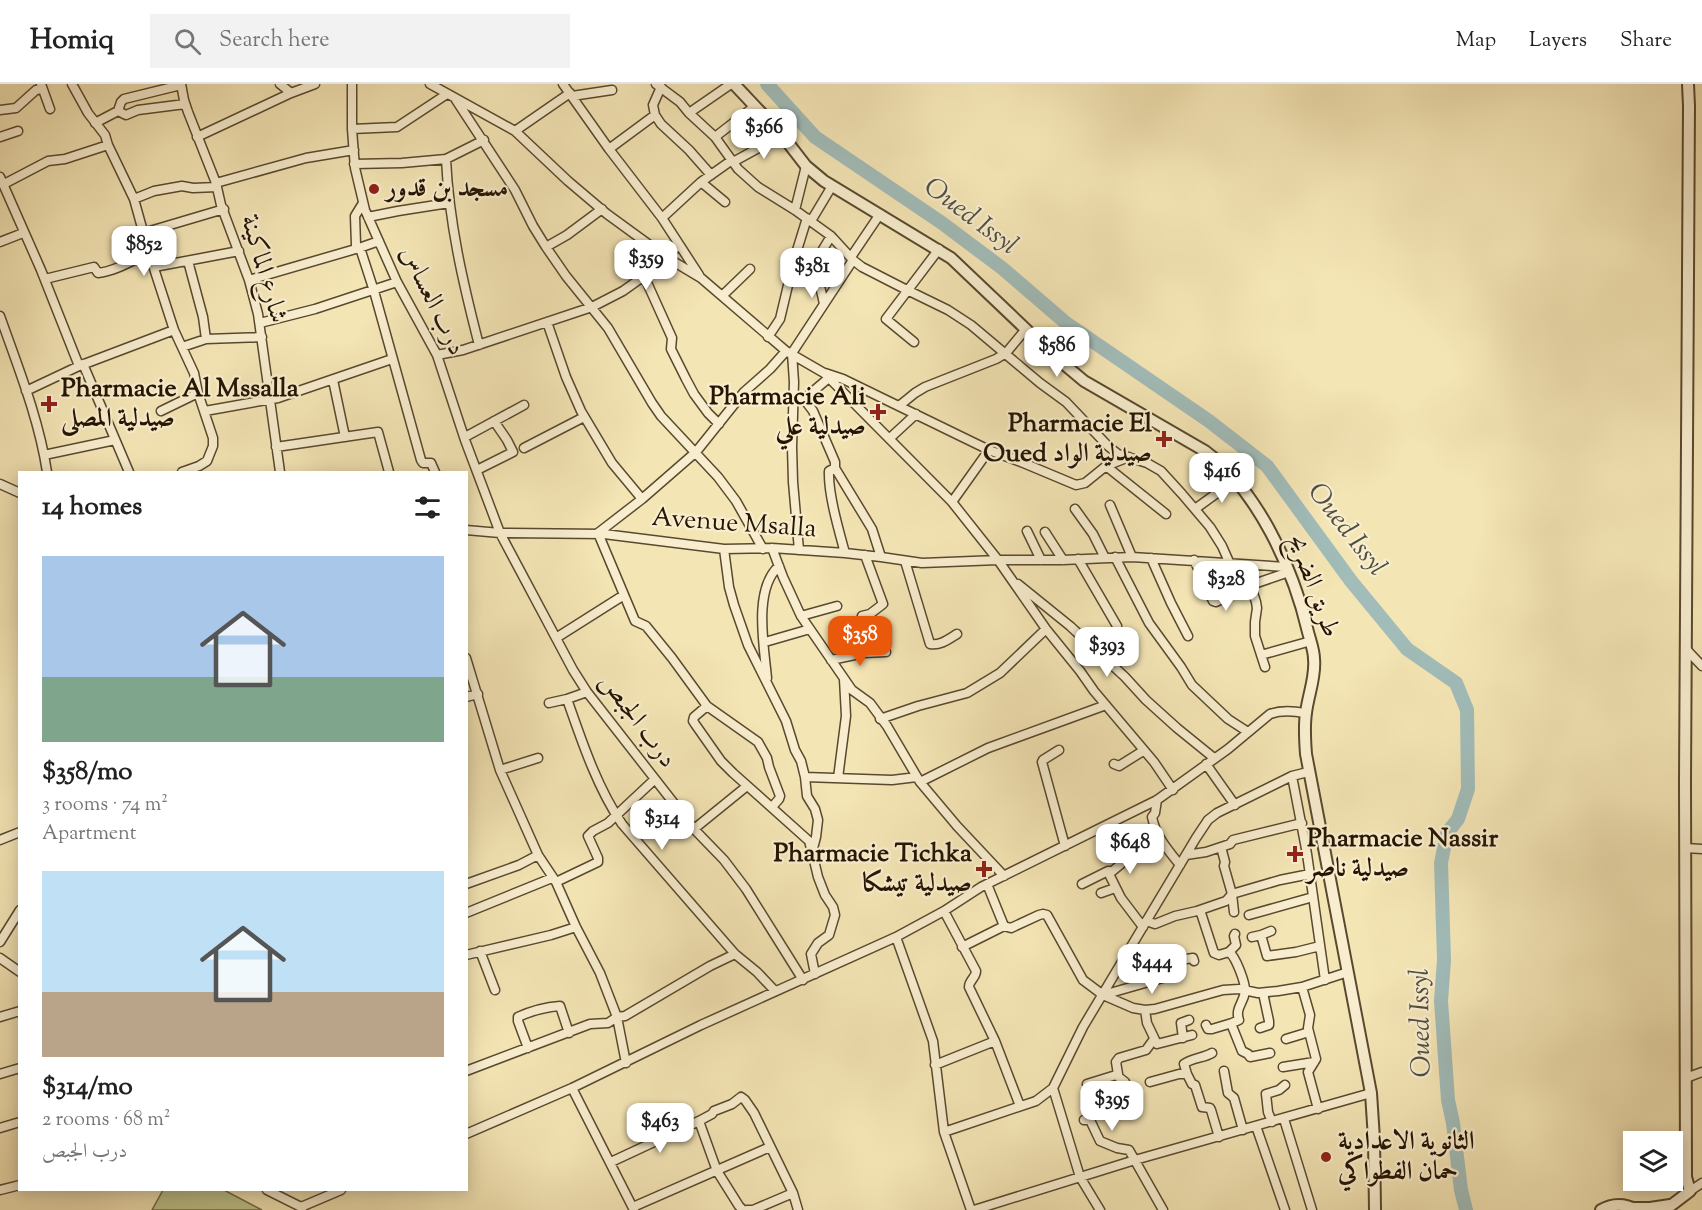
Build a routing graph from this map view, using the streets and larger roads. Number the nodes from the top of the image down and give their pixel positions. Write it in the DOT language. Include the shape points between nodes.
graph roads {
  1 [pos="72,84"];
  2 [pos="144,84"];
  3 [pos="181,84"];
  4 [pos="280,84"];
  5 [pos="315,84"];
  6 [pos="352,84"];
  7 [pos="430,84"];
  8 [pos="563,84"];
  9 [pos="732,84"];
  10 [pos="1688,84"];
  11 [pos="663,86"];
  12 [pos="41,87"];
  13 [pos="612,90"];
  14 [pos="291,93"];
  15 [pos="147,94"];
  16 [pos="447,94"];
  17 [pos="571,94"];
  18 [pos="456,100"];
  19 [pos="185,104"];
  20 [pos="755,106"];
  21 [pos="50,109"];
  22 [pos="0,110"];
  23 [pos="118,111"];
  24 [pos="689,113"];
  25 [pos="655,115"];
  26 [pos="95,123"];
  27 [pos="352,129"];
  28 [pos="18,131"];
  29 [pos="514,131"];
  30 [pos="782,135"];
  31 [pos="0,137"];
  32 [pos="197,137"];
  33 [pos="715,137"];
  34 [pos="484,140"];
  35 [pos="108,145"];
  36 [pos="609,149"];
  37 [pos="354,150"];
  38 [pos="446,159"];
  39 [pos="732,161"];
  40 [pos="354,164"];
  41 [pos="806,166"];
  42 [pos="711,175"];
  43 [pos="701,182"];
  44 [pos="217,185"];
  45 [pos="832,186"];
  46 [pos="3,187"];
  47 [pos="134,199"];
  48 [pos="725,202"];
  49 [pos="363,203"];
  50 [pos="449,203"];
  51 [pos="224,209"];
  52 [pos="602,209"];
  53 [pos="795,210"];
  54 [pos="880,214"];
  55 [pos="368,217"];
  56 [pos="662,218"];
  57 [pos="809,220"];
  58 [pos="143,233"];
  59 [pos="25,235"];
  60 [pos="831,236"];
  61 [pos="379,241"];
  62 [pos="0,243"];
  63 [pos="679,245"];
  64 [pos="546,247"];
  65 [pos="358,248"];
  66 [pos="939,249"];
  67 [pos="239,251"];
  68 [pos="149,253"];
  69 [pos="819,256"];
  70 [pos="666,257"];
  71 [pos="852,258"];
  72 [pos="794,260"];
  73 [pos="188,261"];
  74 [pos="154,267"];
  75 [pos="750,269"];
  76 [pos="644,276"];
  77 [pos="701,278"];
  78 [pos="45,279"];
  79 [pos="249,280"];
  80 [pos="397,282"];
  81 [pos="908,290"];
  82 [pos="374,291"];
  83 [pos="722,296"];
  84 [pos="824,304"];
  85 [pos="592,307"];
  86 [pos="0,316"];
  87 [pos="547,322"];
  88 [pos="260,323"];
  89 [pos="1026,329"];
  90 [pos="174,330"];
  91 [pos="262,337"];
  92 [pos="768,337"];
  93 [pos="206,339"];
  94 [pos="914,342"];
  95 [pos="479,345"];
  96 [pos="182,347"];
  97 [pos="789,352"];
  98 [pos="1006,353"];
  99 [pos="437,355"];
  100 [pos="392,359"];
  101 [pos="81,365"];
  102 [pos="828,376"];
  103 [pos="333,380"];
  104 [pos="26,391"];
  105 [pos="198,393"];
  106 [pos="804,399"];
  107 [pos="269,400"];
  108 [pos="794,402"];
  109 [pos="524,405"];
  110 [pos="899,406"];
  111 [pos="161,411"];
  112 [pos="205,411"];
  113 [pos="916,414"];
  114 [pos="584,417"];
  115 [pos="494,421"];
  116 [pos="719,424"];
  117 [pos="345,437"];
  118 [pos="465,437"];
  119 [pos="890,438"];
  120 [pos="116,440"];
  121 [pos="276,447"];
  122 [pos="524,448"];
  123 [pos="989,450"];
  124 [pos="696,452"];
  125 [pos="44,455"];
  126 [pos="1129,457"];
  127 [pos="1106,466"];
  128 [pos="834,468"];
  129 [pos="477,470"];
  130 [pos="47,471"];
  131 [pos="129,471"];
  132 [pos="184,471"];
  133 [pos="280,471"];
  134 [pos="389,471"];
  135 [pos="435,471"];
  136 [pos="1235,480"];
  137 [pos="0,484"];
  138 [pos="18,492"];
  139 [pos="642,499"];
  140 [pos="952,502"];
  141 [pos="1110,506"];
  142 [pos="1075,509"];
  143 [pos="1195,509"];
  144 [pos="1166,514"];
  145 [pos="468,530"];
  146 [pos="1027,531"];
  147 [pos="1045,532"];
  148 [pos="500,533"];
  149 [pos="598,533"];
  150 [pos="724,549"];
  151 [pos="768,549"];
  152 [pos="799,550"];
  153 [pos="845,553"];
  154 [pos="865,555"];
  155 [pos="881,557"];
  156 [pos="1115,557"];
  157 [pos="1132,557"];
  158 [pos="1105,558"];
  159 [pos="1150,558"];
  160 [pos="1078,559"];
  161 [pos="998,560"];
  162 [pos="1041,560"];
  163 [pos="1063,560"];
  164 [pos="1194,560"];
  165 [pos="905,561"];
  166 [pos="1230,564"];
  167 [pos="1244,565"];
  168 [pos="779,566"];
  169 [pos="1288,569"];
  170 [pos="1013,580"];
  171 [pos="1251,585"];
  172 [pos="624,595"];
  173 [pos="837,606"];
  174 [pos="801,616"];
  175 [pos="1117,626"];
  176 [pos="810,628"];
  177 [pos="1046,629"];
  178 [pos="957,633"];
  179 [pos="1188,636"];
  180 [pos="556,638"];
  181 [pos="1311,641"];
  182 [pos="765,642"];
  183 [pos="1686,649"];
  184 [pos="886,652"];
  185 [pos="853,655"];
  186 [pos="1261,655"];
  187 [pos="831,660"];
  188 [pos="468,664"];
  189 [pos="1702,666"];
  190 [pos="1265,667"];
  191 [pos="844,679"];
  192 [pos="768,684"];
  193 [pos="586,692"];
  194 [pos="478,694"];
  195 [pos="468,696"];
  196 [pos="567,699"];
  197 [pos="549,703"];
  198 [pos="1106,705"];
  199 [pos="707,706"];
  200 [pos="1305,713"];
  201 [pos="880,719"];
  202 [pos="1248,732"];
  203 [pos="1059,750"];
  204 [pos="1143,751"];
  205 [pos="538,758"];
  206 [pos="1214,758"];
  207 [pos="1114,764"];
  208 [pos="1206,764"];
  209 [pos="500,770"];
  210 [pos="1308,772"];
  211 [pos="1292,776"];
  212 [pos="805,777"];
  213 [pos="838,778"];
  214 [pos="655,779"];
  215 [pos="919,780"];
  216 [pos="747,786"];
  217 [pos="1173,790"];
  218 [pos="1157,800"];
  219 [pos="1235,805"];
  220 [pos="772,807"];
  221 [pos="616,814"];
  222 [pos="1112,823"];
  223 [pos="1302,823"];
  224 [pos="694,829"];
  225 [pos="18,833"];
  226 [pos="0,840"];
  227 [pos="1065,846"];
  228 [pos="1221,847"];
  229 [pos="1685,848"];
  230 [pos="1702,849"];
  231 [pos="812,852"];
  232 [pos="538,855"];
  233 [pos="1186,855"];
  234 [pos="1180,865"];
  235 [pos="1111,871"];
  236 [pos="1310,874"];
  237 [pos="1004,876"];
  238 [pos="554,880"];
  239 [pos="468,883"];
  240 [pos="987,884"];
  241 [pos="1082,884"];
  242 [pos="1115,888"];
  243 [pos="1101,893"];
  244 [pos="1232,894"];
  245 [pos="1313,897"];
  246 [pos="1200,910"];
  247 [pos="944,911"];
  248 [pos="1234,912"];
  249 [pos="18,913"];
  250 [pos="468,913"];
  251 [pos="1249,915"];
  252 [pos="1144,924"];
  253 [pos="1004,926"];
  254 [pos="576,927"];
  255 [pos="1271,932"];
  256 [pos="1235,934"];
  257 [pos="896,937"];
  258 [pos="0,942"];
  259 [pos="1320,946"];
  260 [pos="962,947"];
  261 [pos="480,951"];
  262 [pos="1229,952"];
  263 [pos="735,954"];
  264 [pos="468,955"];
  265 [pos="0,958"];
  266 [pos="1194,960"];
  267 [pos="18,971"];
  268 [pos="1348,972"];
  269 [pos="815,974"];
  270 [pos="803,980"];
  271 [pos="1325,980"];
  272 [pos="1302,987"];
  273 [pos="495,990"];
  274 [pos="1245,990"];
  275 [pos="775,991"];
  276 [pos="1263,993"];
  277 [pos="1103,995"];
  278 [pos="1144,1010"];
  279 [pos="18,1012"];
  280 [pos="0,1017"];
  281 [pos="617,1017"];
  282 [pos="1189,1020"];
  283 [pos="1232,1023"];
  284 [pos="1206,1025"];
  285 [pos="1260,1028"];
  286 [pos="1309,1032"];
  287 [pos="568,1033"];
  288 [pos="1154,1039"];
  289 [pos="1286,1039"];
  290 [pos="995,1041"];
  291 [pos="528,1048"];
  292 [pos="1212,1053"];
  293 [pos="1270,1053"];
  294 [pos="1314,1062"];
  295 [pos="626,1063"];
  296 [pos="936,1065"];
  297 [pos="1283,1067"];
  298 [pos="18,1069"];
  299 [pos="468,1070"];
  300 [pos="1224,1071"];
  301 [pos="1702,1072"];
  302 [pos="0,1074"];
  303 [pos="1187,1074"];
  304 [pos="1116,1075"];
  305 [pos="1686,1078"];
  306 [pos="1150,1082"];
  307 [pos="1087,1084"];
  308 [pos="1285,1085"];
  309 [pos="572,1088"];
  310 [pos="1053,1088"];
  311 [pos="1371,1093"];
  312 [pos="1129,1097"];
  313 [pos="1020,1106"];
  314 [pos="1318,1109"];
  315 [pos="1284,1119"];
  316 [pos="1084,1120"];
  317 [pos="699,1121"];
  318 [pos="1272,1122"];
  319 [pos="18,1123"];
  320 [pos="1256,1126"];
  321 [pos="0,1128"];
  322 [pos="1243,1130"];
  323 [pos="944,1132"];
  324 [pos="468,1133"];
  325 [pos="1219,1137"];
  326 [pos="770,1148"];
  327 [pos="1135,1160"];
  328 [pos="610,1162"];
  329 [pos="717,1171"];
  330 [pos="1080,1177"];
  331 [pos="1702,1183"];
  332 [pos="18,1186"];
  333 [pos="0,1190"];
  334 [pos="269,1191"];
  335 [pos="339,1191"];
  336 [pos="1690,1191"];
  337 [pos="793,1193"];
  338 [pos="1005,1206"];
  339 [pos="1667,1207"];
  340 [pos="301,1208"];
  341 [pos="633,1209"];
  342 [pos="1636,1209"];
  343 [pos="745,1210"];
  344 [pos="798,1210"];
  345 [pos="972,1210"];
  346 [pos="1100,1210"];
  347 [pos="1163,1210"];
  348 [pos="1284,1210"];
  349 [pos="1312,1210"];
  350 [pos="1375,1210"];
  351 [pos="1601,1210"];
  1 -- 26 [label="street"];
  2 -- 15 [label="street"];
  3 -- 15 [label="street"];
  3 -- 19 [label="street, شارع الماكينة"];
  4 -- 14 [label="street"];
  5 -- 14 [label="street"];
  6 -- 27 [label="street, درب العساس"];
  7 -- 16 [label="street"];
  8 -- 17 [label="street"];
  9 -- 20 [label="street, طريق الضريح"];
  9 -- 24 [label="street"];
  10 -- 183 [label="street"];
  11 -- 24 [label="street"];
  11 -- 25 [label="street" via="653,105"];
  12 -- 21 [label="street"];
  12 -- 22 [label="street" via="16,108"];
  13 -- 17 [label="street"];
  14 -- 32 [label="street"];
  15 -- 23 [label="street" via="124,99"];
  16 -- 18 [label="street"];
  16 -- 27 [label="street" via="397,127"];
  17 -- 29 [label="street"];
  17 -- 36 [label="street"];
  18 -- 29 [label="street"];
  18 -- 34 [label="street"];
  19 -- 23 [label="street" via="126,115"];
  19 -- 32 [label="street, شارع الماكينة"];
  20 -- 30 [label="street, طريق الضريح"];
  20 -- 33 [label="street"];
  23 -- 26 [label="street"];
  24 -- 33 [label="street"];
  25 -- 36 [label="street"];
  25 -- 42 [label="street"];
  26 -- 35 [label="street"];
  27 -- 37 [label="street, درب العساس"];
  28 -- 31 [label="street"];
  29 -- 52 [label="street"];
  30 -- 39 [label="street"];
  30 -- 41 [label="street, طريق الضريح"];
  32 -- 44 [label="street, شارع الماكينة"];
  33 -- 39 [label="street"];
  34 -- 38 [label="street"];
  34 -- 64 [label="street"];
  35 -- 46 [label="street" via="48,161"];
  35 -- 47 [label="street"];
  36 -- 56 [label="street"];
  37 -- 40 [label="street, درب العساس"];
  37 -- 44 [label="street" via="306,158"];
  38 -- 40 [label="street"];
  38 -- 50 [label="street"];
  39 -- 42 [label="street"];
  39 -- 53 [label="street" via="747,179"];
  40 -- 49 [label="street, درب العساس"];
  41 -- 45 [label="street, طريق الضريح"];
  41 -- 53 [label="street"];
  42 -- 43 [label="street"];
  43 -- 48 [label="street"];
  43 -- 56 [label="street"];
  44 -- 47 [label="street" via="182,186"];
  44 -- 51 [label="street, شارع الماكينة"];
  45 -- 54 [label="street, طريق الضريح"];
  45 -- 57 [label="street"];
  46 -- 59 [label="street"];
  47 -- 58 [label="street"];
  49 -- 55 [label="street, درب العساس"];
  49 -- 65 [label="street" via="355,216"];
  50 -- 55 [label="street"];
  50 -- 95 [label="street"];
  51 -- 58 [label="street"];
  51 -- 67 [label="street, شارع الماكينة"];
  52 -- 64 [label="street"];
  52 -- 70 [label="street"];
  53 -- 57 [label="street"];
  54 -- 66 [label="street, طريق الضريح"];
  54 -- 71 [label="street"];
  55 -- 61 [label="street, درب العساس"];
  56 -- 63 [label="street"];
  57 -- 60 [label="street"];
  57 -- 72 [label="street"];
  58 -- 68 [label="street"];
  59 -- 62 [label="street"];
  59 -- 78 [label="street"];
  60 -- 69 [label="street"];
  60 -- 71 [label="street"];
  61 -- 65 [label="street"];
  61 -- 80 [label="street, درب العساس"];
  63 -- 70 [label="street"];
  63 -- 77 [label="street"];
  64 -- 85 [label="street"];
  65 -- 79 [label="street"];
  65 -- 82 [label="street"];
  66 -- 81 [label="street"];
  66 -- 89 [label="street, طريق الضريح"];
  67 -- 73 [label="street"];
  67 -- 79 [label="street, شارع الماكينة"];
  68 -- 74 [label="street"];
  68 -- 78 [label="street" via="112,270 98,273 94,267"];
  70 -- 76 [label="street"];
  70 -- 77 [label="street"];
  71 -- 81 [label="street"];
  71 -- 84 [label="street"];
  72 -- 84 [label="street" via="814,272"];
  72 -- 92 [label="street" via="780,319"];
  73 -- 74 [label="street"];
  73 -- 93 [label="street"];
  74 -- 90 [label="street"];
  75 -- 83 [label="street"];
  76 -- 85 [label="street"];
  76 -- 116 [label="street" via="672,338 671,350 694,394"];
  77 -- 83 [label="street"];
  78 -- 101 [label="street"];
  79 -- 88 [label="street, شارع الماكينة"];
  80 -- 82 [label="street"];
  80 -- 99 [label="street, درب العساس"];
  81 -- 94 [label="street" via="886,319"];
  81 -- 98 [label="street" via="948,310"];
  82 -- 88 [label="street"];
  82 -- 100 [label="street"];
  83 -- 92 [label="street"];
  84 -- 97 [label="street"];
  85 -- 87 [label="street"];
  85 -- 124 [label="street" via="661,416"];
  86 -- 104 [label="street"];
  87 -- 95 [label="street"];
  87 -- 114 [label="street"];
  88 -- 91 [label="street, شارع الماكينة"];
  89 -- 98 [label="street"];
  89 -- 136 [label="street, طريق الضريح" via="1084,381 1205,451"];
  90 -- 96 [label="street"];
  90 -- 101 [label="street"];
  91 -- 93 [label="street"];
  91 -- 107 [label="street, شارع الماكينة"];
  92 -- 97 [label="street"];
  93 -- 96 [label="street"];
  95 -- 99 [label="street"];
  96 -- 105 [label="street"];
  97 -- 102 [label="street"];
  97 -- 108 [label="street"];
  97 -- 116 [label="street" via="744,392"];
  98 -- 110 [label="street" via="925,387"];
  98 -- 126 [label="street" via="1066,402 1108,446"];
  99 -- 118 [label="street, درب العساس"];
  100 -- 103 [label="street"];
  100 -- 135 [label="street" via="421,460 431,463"];
  101 -- 104 [label="street"];
  101 -- 120 [label="street"];
  102 -- 106 [label="street"];
  102 -- 110 [label="street" via="843,379"];
  102 -- 119 [label="street"];
  103 -- 107 [label="street"];
  103 -- 117 [label="street"];
  104 -- 125 [label="street"];
  105 -- 111 [label="street"];
  105 -- 112 [label="street"];
  106 -- 108 [label="street"];
  106 -- 128 [label="street" via="834,459"];
  107 -- 112 [label="street"];
  107 -- 121 [label="street, شارع الماكينة"];
  108 -- 152 [label="street" via="792,447"];
  109 -- 115 [label="street"];
  110 -- 113 [label="street"];
  112 -- 132 [label="street" via="214,443 210,455 204,463"];
  113 -- 119 [label="street"];
  113 -- 123 [label="street"];
  114 -- 122 [label="street"];
  114 -- 139 [label="street" via="612,464"];
  115 -- 118 [label="street"];
  115 -- 129 [label="street" via="513,452"];
  116 -- 124 [label="street"];
  117 -- 121 [label="street"];
  117 -- 134 [label="street" via="378,432"];
  118 -- 129 [label="street, درب العساس"];
  119 -- 140 [label="street"];
  120 -- 125 [label="street"];
  120 -- 131 [label="street"];
  121 -- 133 [label="street, شارع الماكينة"];
  123 -- 127 [label="street" via="1076,485 1085,483"];
  123 -- 140 [label="street"];
  124 -- 139 [label="street"];
  124 -- 151 [label="street"];
  125 -- 130 [label="street"];
  126 -- 127 [label="street"];
  126 -- 143 [label="street" via="1161,471"];
  127 -- 144 [label="street"];
  128 -- 153 [label="street" via="829,471 829,479"];
  128 -- 155 [label="street" via="872,529"];
  129 -- 148 [label="street, درب العساس"];
  136 -- 143 [label="street"];
  136 -- 169 [label="street, طريق الضريح" via="1266,524"];
  137 -- 138 [label="street"];
  139 -- 149 [label="street"];
  140 -- 161 [label="street"];
  141 -- 157 [label="street"];
  142 -- 158 [label="street"];
  143 -- 166 [label="street"];
  145 -- 148 [label="street, Avenue Msalla"];
  146 -- 162 [label="street"];
  147 -- 163 [label="street"];
  148 -- 149 [label="street, Avenue Msalla"];
  148 -- 180 [label="street, درب الجبص"];
  149 -- 150 [label="street, Avenue Msalla"];
  149 -- 172 [label="street"];
  150 -- 151 [label="street, Avenue Msalla"];
  150 -- 192 [label="street" via="734,605"];
  151 -- 152 [label="street, Avenue Msalla"];
  151 -- 168 [label="street"];
  152 -- 153 [label="street, Avenue Msalla"];
  153 -- 154 [label="street, Avenue Msalla"];
  154 -- 155 [label="street, Avenue Msalla"];
  154 -- 185 [label="street" via="883,604 862,616"];
  155 -- 165 [label="street, Avenue Msalla"];
  156 -- 157 [label="street, Avenue Msalla"];
  156 -- 158 [label="street, Avenue Msalla"];
  156 -- 202 [label="street" via="1149,623 1192,685"];
  157 -- 159 [label="street, Avenue Msalla"];
  158 -- 160 [label="street, Avenue Msalla"];
  159 -- 164 [label="street, Avenue Msalla"];
  159 -- 179 [label="street"];
  160 -- 163 [label="street, Avenue Msalla"];
  160 -- 175 [label="street"];
  161 -- 162 [label="street, Avenue Msalla"];
  161 -- 165 [label="street, Avenue Msalla"];
  161 -- 170 [label="street"];
  162 -- 163 [label="street, Avenue Msalla"];
  164 -- 166 [label="street, Avenue Msalla"];
  164 -- 171 [label="street" via="1213,601"];
  165 -- 178 [label="street" via="930,644 940,644"];
  166 -- 167 [label="street, Avenue Msalla"];
  167 -- 169 [label="street, Avenue Msalla"];
  167 -- 171 [label="street"];
  168 -- 174 [label="street"];
  168 -- 182 [label="street" via="769,576 763,599"];
  169 -- 171 [label="street"];
  169 -- 181 [label="street, طريق الضريح"];
  170 -- 177 [label="street"];
  170 -- 206 [label="street" via="1070,626 1146,700"];
  171 -- 186 [label="street" via="1257,608 1255,636"];
  172 -- 180 [label="street"];
  172 -- 199 [label="street" via="635,621 646,626"];
  173 -- 174 [label="street"];
  174 -- 176 [label="street"];
  176 -- 182 [label="street"];
  176 -- 187 [label="street"];
  177 -- 198 [label="street"];
  177 -- 201 [label="street" via="1000,673 976,688"];
  180 -- 193 [label="street, درب الجبص"];
  181 -- 186 [label="street"];
  181 -- 200 [label="street, طريق الضريح" via="1314,668"];
  182 -- 192 [label="street"];
  183 -- 189 [label="street"];
  183 -- 229 [label="street"];
  184 -- 185 [label="street"];
  185 -- 187 [label="street"];
  186 -- 190 [label="street"];
  187 -- 191 [label="street"];
  188 -- 194 [label="street"];
  191 -- 201 [label="street" via="870,703"];
  191 -- 213 [label="street" via="846,716"];
  192 -- 212 [label="street" via="786,721"];
  193 -- 196 [label="street"];
  193 -- 214 [label="street, درب الجبص"];
  194 -- 195 [label="street"];
  194 -- 209 [label="street"];
  196 -- 197 [label="street"];
  196 -- 221 [label="street" via="585,751"];
  198 -- 204 [label="street"];
  198 -- 215 [label="street" via="988,748"];
  199 -- 216 [label="street" via="693,721 721,761"];
  199 -- 220 [label="street" via="750,735 762,748 780,796"];
  200 -- 202 [label="street" via="1274,712"];
  200 -- 210 [label="street, طريق الضريح"];
  201 -- 215 [label="street"];
  202 -- 206 [label="street"];
  203 -- 227 [label="street" via="1042,762"];
  204 -- 207 [label="street" via="1119,766"];
  204 -- 217 [label="street"];
  205 -- 209 [label="street"];
  206 -- 208 [label="street"];
  208 -- 217 [label="street"];
  208 -- 219 [label="street"];
  209 -- 232 [label="street"];
  210 -- 211 [label="street"];
  210 -- 268 [label="street, طريق الضريح"];
  211 -- 219 [label="street"];
  211 -- 223 [label="street"];
  212 -- 213 [label="street"];
  212 -- 231 [label="street" via="807,796 818,820"];
  213 -- 215 [label="street"];
  214 -- 221 [label="street"];
  214 -- 224 [label="street, درب الجبص"];
  215 -- 237 [label="street"];
  216 -- 220 [label="street"];
  216 -- 224 [label="street"];
  217 -- 218 [label="street"];
  218 -- 222 [label="street"];
  218 -- 234 [label="street" via="1153,824"];
  219 -- 233 [label="street" via="1208,820"];
  220 -- 231 [label="street" via="809,841"];
  221 -- 238 [label="street" via="588,836 598,862"];
  221 -- 263 [label="street"];
  222 -- 227 [label="street"];
  222 -- 235 [label="street" via="1114,848 1121,864"];
  223 -- 228 [label="street" via="1256,833"];
  223 -- 236 [label="street"];
  224 -- 270 [label="street, درب الجبص" via="746,889"];
  225 -- 226 [label="street"];
  227 -- 237 [label="street"];
  228 -- 233 [label="street"];
  228 -- 244 [label="street"];
  229 -- 230 [label="street"];
  229 -- 305 [label="street"];
  231 -- 269 [label="street" via="818,877 836,915 829,935 811,954"];
  232 -- 238 [label="street"];
  232 -- 239 [label="street"];
  233 -- 234 [label="street"];
  234 -- 252 [label="street"];
  235 -- 241 [label="street"];
  235 -- 242 [label="street"];
  236 -- 244 [label="street"];
  236 -- 245 [label="street"];
  237 -- 240 [label="street"];
  238 -- 250 [label="street"];
  238 -- 254 [label="street"];
  240 -- 247 [label="street"];
  240 -- 253 [label="street"];
  242 -- 243 [label="street"];
  242 -- 252 [label="street"];
  244 -- 246 [label="street" via="1226,901"];
  244 -- 248 [label="street"];
  245 -- 251 [label="street"];
  245 -- 259 [label="street"];
  246 -- 252 [label="street"];
  246 -- 262 [label="street" via="1215,953"];
  247 -- 257 [label="street"];
  247 -- 260 [label="street"];
  249 -- 258 [label="street"];
  252 -- 277 [label="street"];
  253 -- 260 [label="street"];
  253 -- 277 [label="street" via="1011,928 1047,915 1079,975"];
  254 -- 261 [label="street"];
  254 -- 281 [label="street"];
  255 -- 259 [label="street" via="1256,936 1267,956"];
  256 -- 262 [label="street" via="1236,945"];
  257 -- 269 [label="street"];
  257 -- 296 [label="street" via="933,1041"];
  259 -- 271 [label="street"];
  260 -- 290 [label="street" via="976,971 969,987"];
  261 -- 264 [label="street"];
  261 -- 273 [label="street"];
  262 -- 274 [label="street"];
  263 -- 275 [label="street"];
  263 -- 281 [label="street"];
  265 -- 267 [label="street"];
  266 -- 277 [label="street" via="1173,961 1173,975"];
  268 -- 271 [label="street"];
  268 -- 311 [label="street, طريق الضريح"];
  269 -- 270 [label="street"];
  270 -- 275 [label="street"];
  271 -- 272 [label="street"];
  272 -- 276 [label="street"];
  272 -- 286 [label="street" via="1310,1015"];
  274 -- 276 [label="street"];
  274 -- 278 [label="street" via="1222,990"];
  274 -- 283 [label="street" via="1237,1009 1239,1020"];
  275 -- 295 [label="street"];
  276 -- 285 [label="street" via="1269,1025"];
  277 -- 278 [label="street"];
  277 -- 310 [label="street"];
  278 -- 288 [label="street"];
  279 -- 280 [label="street"];
  281 -- 287 [label="street"];
  281 -- 295 [label="street"];
  282 -- 288 [label="street" via="1181,1023 1188,1036 1157,1044"];
  283 -- 284 [label="street" via="1212,1029"];
  283 -- 293 [label="street" via="1243,1053 1250,1057"];
  286 -- 289 [label="street"];
  286 -- 294 [label="street" via="1316,1054"];
  287 -- 291 [label="street"];
  287 -- 291 [label="street" via="560,1006 521,1015 518,1021"];
  288 -- 304 [label="street" via="1146,1050 1119,1058"];
  290 -- 296 [label="street"];
  290 -- 313 [label="street"];
  291 -- 299 [label="street"];
  292 -- 303 [label="street" via="1187,1061"];
  294 -- 297 [label="street"];
  294 -- 314 [label="street" via="1308,1072"];
  295 -- 309 [label="street"];
  296 -- 323 [label="street"];
  298 -- 302 [label="street"];
  300 -- 322 [label="street"];
  301 -- 305 [label="street"];
  303 -- 306 [label="street"];
  303 -- 325 [label="street" via="1202,1107 1210,1108"];
  304 -- 307 [label="street"];
  304 -- 312 [label="street" via="1125,1082"];
  305 -- 336 [label="street" via="1686,1177"];
  308 -- 318 [label="street" via="1266,1094"];
  309 -- 324 [label="street"];
  309 -- 328 [label="street"];
  310 -- 313 [label="street" via="1036,1101"];
  310 -- 330 [label="street"];
  311 -- 314 [label="street"];
  311 -- 350 [label="street, طريق الضريح"];
  313 -- 323 [label="street"];
  314 -- 315 [label="street"];
  315 -- 318 [label="street"];
  315 -- 349 [label="street"];
  316 -- 327 [label="street" via="1090,1120 1100,1141 1130,1150"];
  317 -- 326 [label="street" via="741,1097"];
  317 -- 328 [label="street"];
  317 -- 329 [label="street"];
  318 -- 320 [label="street"];
  319 -- 321 [label="street"];
  320 -- 322 [label="street"];
  320 -- 348 [label="street"];
  322 -- 325 [label="street"];
  323 -- 345 [label="street"];
  325 -- 327 [label="street"];
  326 -- 329 [label="street"];
  326 -- 337 [label="street"];
  327 -- 330 [label="street"];
  327 -- 347 [label="street"];
  328 -- 341 [label="street"];
  329 -- 341 [label="street"];
  329 -- 343 [label="street" via="738,1206"];
  330 -- 338 [label="street"];
  330 -- 346 [label="street"];
  331 -- 336 [label="street"];
  332 -- 333 [label="street"];
  334 -- 340 [label="street"];
  335 -- 340 [label="street"];
  336 -- 339 [label="street"];
  337 -- 343 [label="street"];
  337 -- 344 [label="street"];
  338 -- 345 [label="street"];
  339 -- 342 [label="street"];
  342 -- 351 [label="street" via="1617,1204"];
}
